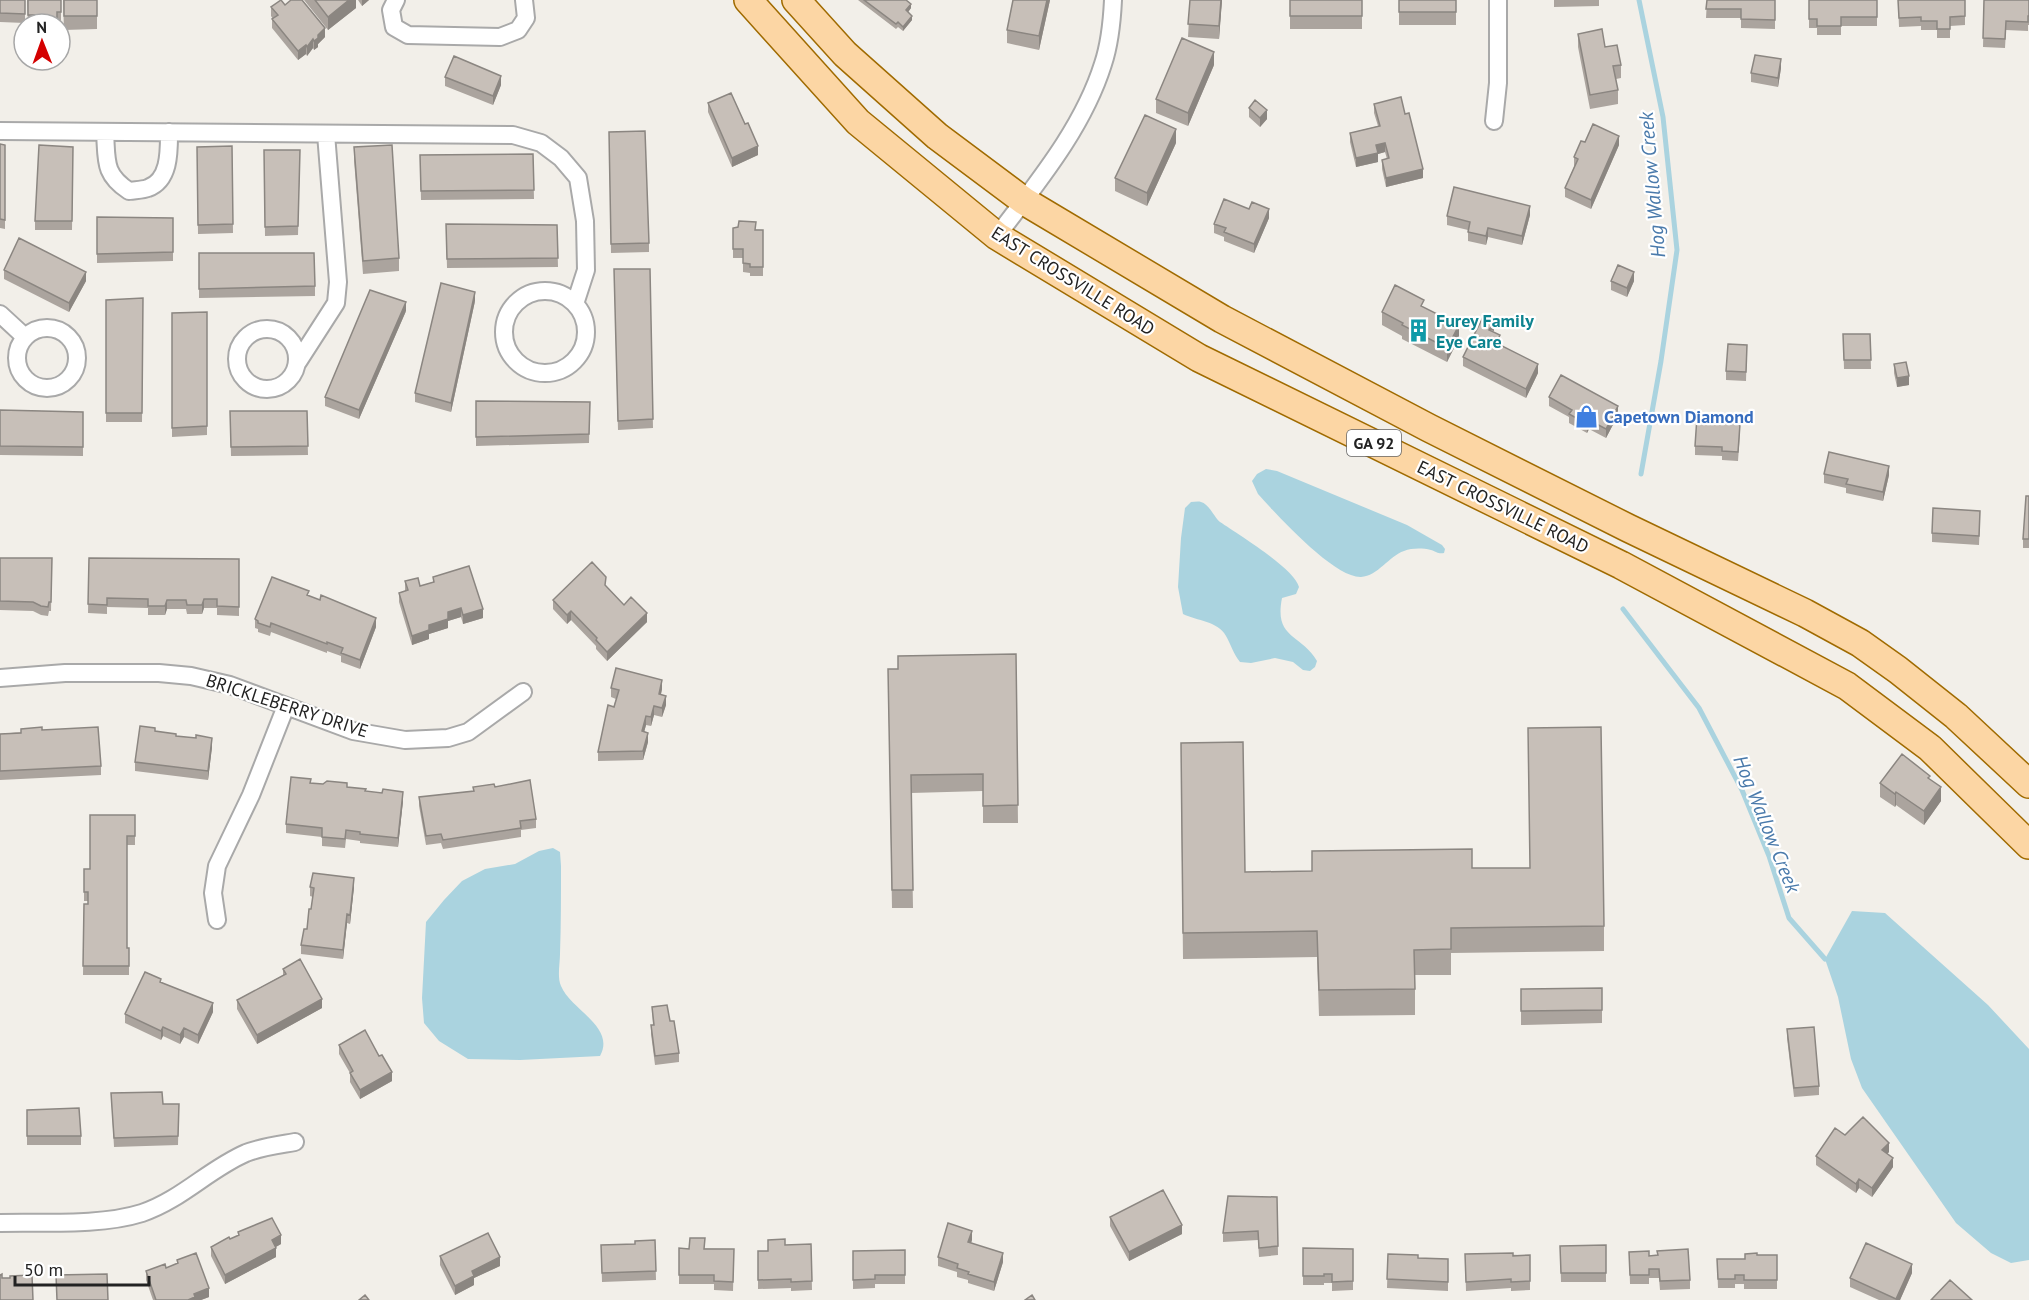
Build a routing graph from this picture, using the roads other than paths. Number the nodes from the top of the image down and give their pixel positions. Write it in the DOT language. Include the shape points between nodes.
graph roads {
  1 [pos="396,0"];
  2 [pos="524,0"];
  3 [pos="748,0"];
  4 [pos="796,0"];
  5 [pos="1113,0"];
  6 [pos="1498,0"];
  7 [pos="1494,121"];
  8 [pos="0,131"];
  9 [pos="105,132"];
  10 [pos="169,132"];
  11 [pos="326,134"];
  12 [pos="1024,201"];
  13 [pos="997,236"];
  14 [pos="575,304"];
  15 [pos="0,314"];
  16 [pos="25,337"];
  17 [pos="298,362"];
  18 [pos="0,678"];
  19 [pos="523,692"];
  20 [pos="286,706"];
  21 [pos="2029,784"];
  22 [pos="2029,845"];
  23 [pos="217,920"];
  24 [pos="295,1142"];
  25 [pos="0,1223"];
  1 -- 2 [label="street" via="391,10 394,27 408,34 500,37 518,30 526,18"];
  3 -- 13 [label="main road, EAST CROSSVILLE ROAD / GA 92" via="858,122"];
  4 -- 12 [label="main road, EAST CROSSVILLE ROAD / GA 92" via="845,54 937,136"];
  5 -- 12 [label="street" via="1103,64 1081,117"];
  6 -- 7 [label="street"];
  8 -- 9 [label="street"];
  9 -- 10 [label="street"];
  9 -- 10 [label="street" via="107,165 115,182 129,191 150,188 164,174"];
  10 -- 11 [label="street"];
  11 -- 14 [label="street" via="513,135 541,143 578,178 585,221 586,270"];
  11 -- 17 [label="street" via="338,282 336,303"];
  12 -- 13 [label="street"];
  12 -- 21 [label="main road, EAST CROSSVILLE ROAD / GA 92" via="1222,319 1429,428 1860,643 1956,716"];
  13 -- 22 [label="main road, EAST CROSSVILLE ROAD / GA 92" via="1199,358 1621,565 1847,686 1930,748"];
  14 -- 14 [label="street" via="547,291 518,302 504,329 514,359 543,373 572,363 586,334"];
  15 -- 16 [label="street"];
  18 -- 20 [label="street, BRICKLEBERRY DRIVE" via="65,673 191,676 231,685"];
  19 -- 20 [label="street, BRICKLEBERRY DRIVE" via="468,732 448,738 405,740 353,731"];
  20 -- 23 [label="street" via="251,795 217,866 213,892"];
  24 -- 25 [label="street" via="246,1153 168,1202 141,1213 110,1220"];
}
